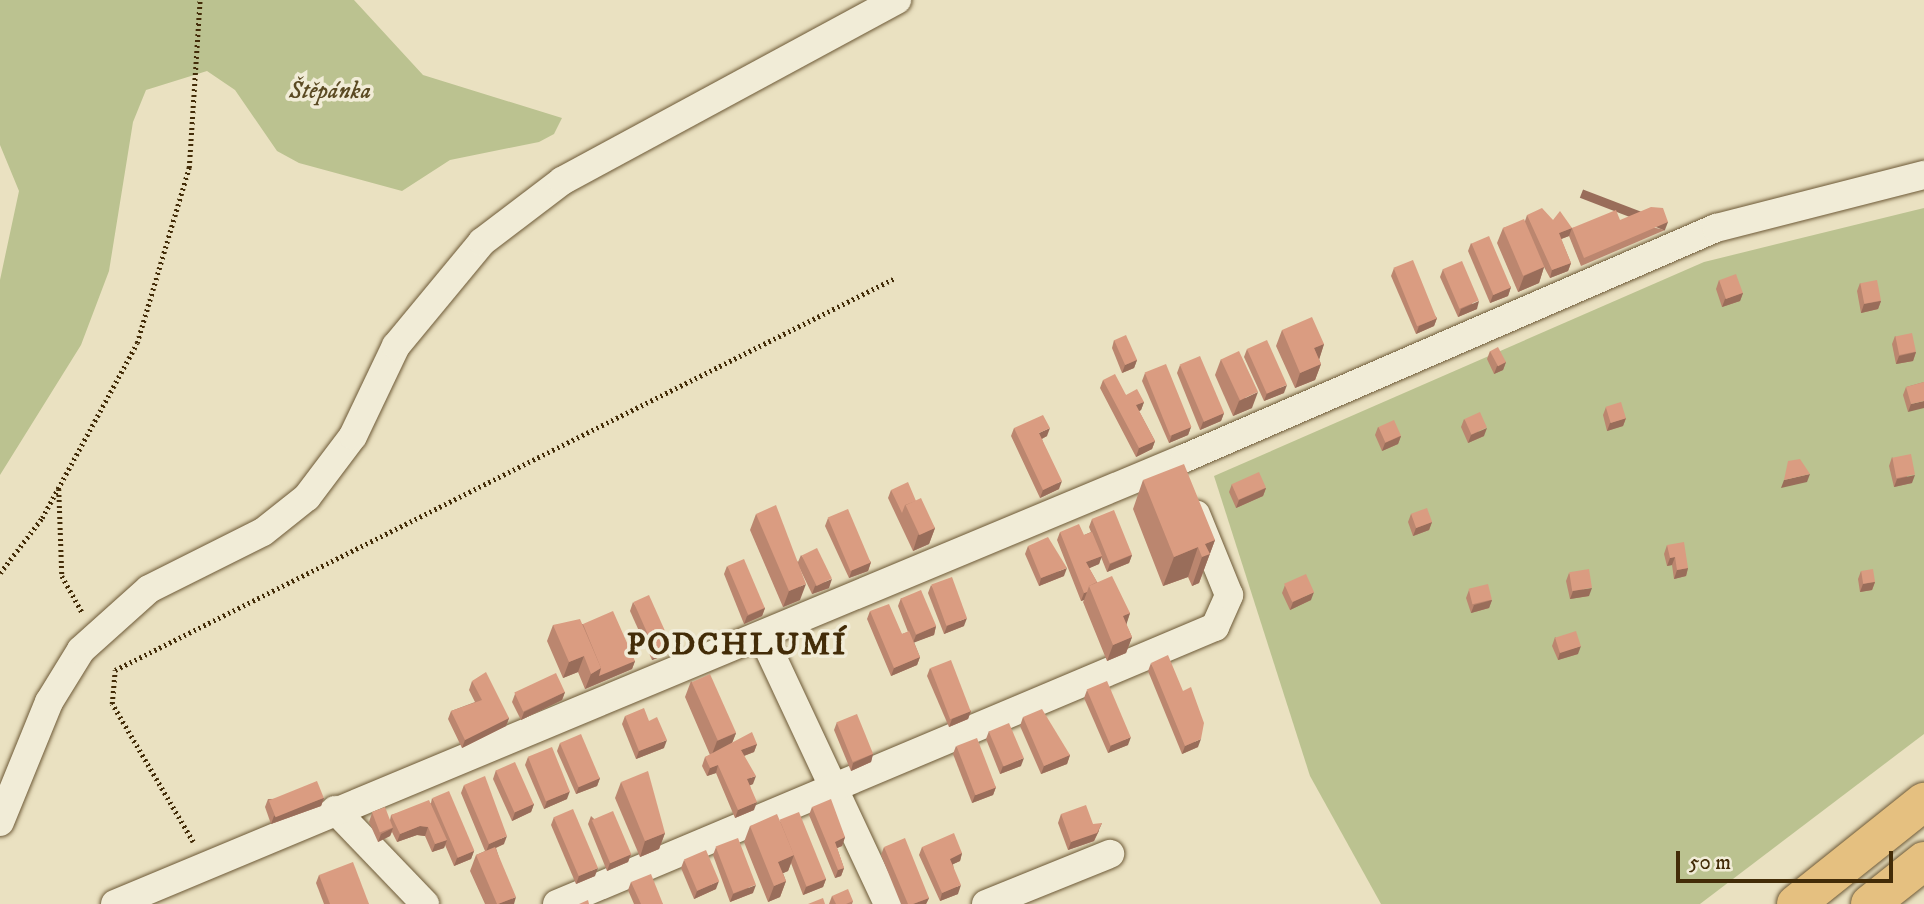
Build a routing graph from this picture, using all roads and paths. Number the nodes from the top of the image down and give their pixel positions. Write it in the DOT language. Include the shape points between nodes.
graph roads {
  1 [pos="200,0"];
  2 [pos="897,0"];
  3 [pos="1924,175"];
  4 [pos="895,278"];
  5 [pos="1172,463"];
  6 [pos="59,487"];
  7 [pos="0,573"];
  8 [pos="94,635"];
  9 [pos="762,635"];
  10 [pos="115,670"];
  11 [pos="839,788"];
  12 [pos="1924,802"];
  13 [pos="335,810"];
  14 [pos="0,822"];
  15 [pos="1110,854"];
  16 [pos="1924,861"];
  17 [pos="206,863"];
  18 [pos="115,904"];
  19 [pos="425,904"];
  20 [pos="558,904"];
  21 [pos="888,904"];
  22 [pos="986,904"];
  23 [pos="1796,904"];
  24 [pos="1870,904"];
  1 -- 6 [label="path" via="188,168 137,343"];
  2 -- 8 [label="street" via="562,181 508,220 421,309 396,346 353,436 307,496 263,532 149,589"];
  3 -- 5 [label="street" via="1716,228"];
  4 -- 10 [label="path"];
  5 -- 9 [label="street"];
  5 -- 11 [label="street" via="1228,595 1215,627"];
  6 -- 7 [label="path"];
  6 -- 8 [label="path" via="62,576"];
  8 -- 10 [label="path"];
  8 -- 14 [label="street" via="49,702"];
  9 -- 11 [label="street"];
  9 -- 13 [label="street"];
  10 -- 17 [label="path" via="112,704"];
  11 -- 20 [label="street"];
  11 -- 21 [label="street"];
  12 -- 23 [label="highway"];
  13 -- 17 [label="street"];
  13 -- 19 [label="street"];
  15 -- 22 [label="street"];
  16 -- 24 [label="highway"];
  17 -- 18 [label="street"];
}
